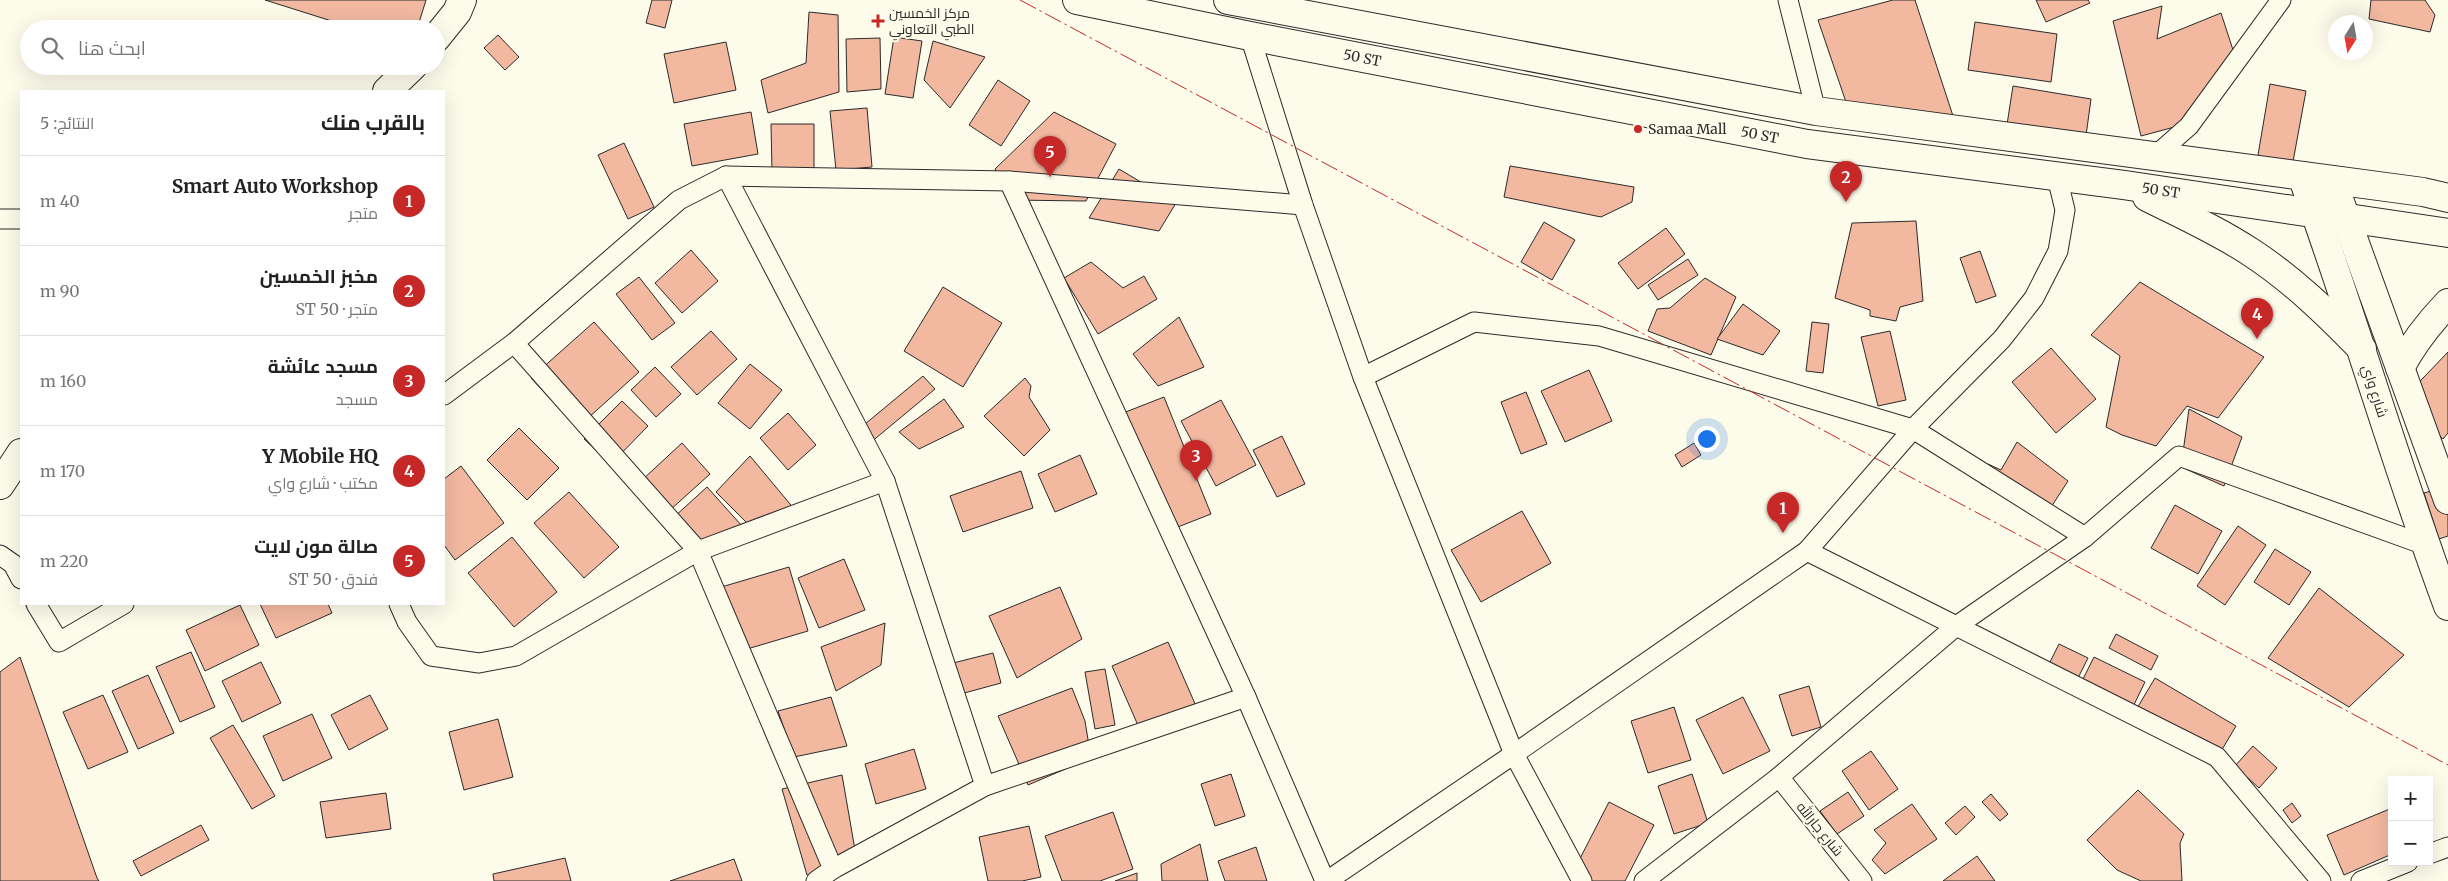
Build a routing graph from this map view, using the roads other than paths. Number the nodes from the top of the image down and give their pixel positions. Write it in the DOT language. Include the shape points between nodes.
graph roads {
  1 [pos="462,0"];
  2 [pos="1077,0"];
  3 [pos="1228,0"];
  4 [pos="1788,0"];
  5 [pos="2281,0"];
  6 [pos="1354,24"];
  7 [pos="445,27"];
  8 [pos="1250,36"];
  9 [pos="1348,54"];
  10 [pos="404,75"];
  11 [pos="388,90"];
  12 [pos="1816,111"];
  13 [pos="2155,156"];
  14 [pos="726,176"];
  15 [pos="2302,176"];
  16 [pos="2056,177"];
  17 [pos="2332,180"];
  18 [pos="1009,181"];
  19 [pos="2124,185"];
  20 [pos="2448,198"];
  21 [pos="1303,205"];
  22 [pos="2316,214"];
  23 [pos="20,218"];
  24 [pos="0,219"];
  25 [pos="2347,219"];
  26 [pos="2448,233"];
  27 [pos="2448,303"];
  28 [pos="514,342"];
  29 [pos="2362,349"];
  30 [pos="2400,368"];
  31 [pos="1363,377"];
  32 [pos="445,395"];
  33 [pos="1913,429"];
  34 [pos="20,455"];
  35 [pos="885,481"];
  36 [pos="0,485"];
  37 [pos="2448,500"];
  38 [pos="2086,537"];
  39 [pos="2425,545"];
  40 [pos="698,551"];
  41 [pos="1807,551"];
  42 [pos="0,555"];
  43 [pos="20,577"];
  44 [pos="37,605"];
  45 [pos="122,605"];
  46 [pos="399,605"];
  47 [pos="2448,606"];
  48 [pos="1956,627"];
  49 [pos="1246,697"];
  50 [pos="1514,754"];
  51 [pos="1779,777"];
  52 [pos="985,786"];
  53 [pos="2448,847"];
  54 [pos="2433,853"];
  55 [pos="2398,866"];
  56 [pos="833,869"];
  57 [pos="816,881"];
  58 [pos="1326,881"];
  59 [pos="1582,881"];
  60 [pos="1644,881"];
  61 [pos="1862,881"];
  62 [pos="2321,881"];
  63 [pos="2361,881"];
  1 -- 7 [label="main road"];
  2 -- 8 [label="main road, 50 ST"];
  3 -- 6 [label="main road"];
  4 -- 12 [label="street"];
  5 -- 13 [label="street" via="2189,126"];
  6 -- 9 [label="main road"];
  6 -- 12 [label="main road"];
  8 -- 9 [label="main road, 50 ST"];
  8 -- 21 [label="street"];
  9 -- 16 [label="main road, 50 ST" via="1807,144"];
  10 -- 11 [label="main road"];
  12 -- 13 [label="main road"];
  13 -- 15 [label="main road"];
  14 -- 18 [label="street"];
  14 -- 28 [label="street" via="679,200"];
  14 -- 35 [label="street"];
  15 -- 17 [label="main road"];
  15 -- 22 [label="main road, شارع واي"];
  16 -- 19 [label="main road, 50 ST"];
  16 -- 33 [label="street" via="2065,210 2058,251 2034,298 2002,339"];
  17 -- 20 [label="main road"];
  17 -- 25 [label="main road"];
  18 -- 21 [label="street"];
  18 -- 49 [label="street"];
  19 -- 22 [label="main road, 50 ST"];
  19 -- 29 [label="main road" via="2252,253 2290,280"];
  21 -- 31 [label="street"];
  22 -- 25 [label="main road, 50 ST"];
  22 -- 29 [label="main road, شارع واي"];
  23 -- 24 [label="street"];
  25 -- 26 [label="main road, 50 ST"];
  25 -- 30 [label="main road"];
  27 -- 30 [label="main road" via="2427,324"];
  28 -- 32 [label="street"];
  28 -- 40 [label="street"];
  29 -- 39 [label="main road, شارع واي"];
  30 -- 37 [label="main road"];
  31 -- 33 [label="street" via="1474,322 1598,336"];
  31 -- 50 [label="street"];
  33 -- 38 [label="street"];
  33 -- 41 [label="street"];
  34 -- 36 [label="main road"];
  35 -- 40 [label="street"];
  35 -- 52 [label="street"];
  38 -- 39 [label="street" via="2179,456"];
  38 -- 48 [label="street"];
  39 -- 47 [label="main road, شارع واي"];
  40 -- 46 [label="street" via="516,656 479,663 431,656 407,622"];
  40 -- 56 [label="street"];
  41 -- 48 [label="street"];
  41 -- 50 [label="street"];
  42 -- 43 [label="street" via="13,564"];
  44 -- 45 [label="street" via="59,642"];
  48 -- 51 [label="street"];
  48 -- 62 [label="street" via="2217,757"];
  49 -- 52 [label="street"];
  49 -- 58 [label="street"];
  50 -- 58 [label="street"];
  50 -- 59 [label="street"];
  51 -- 60 [label="street"];
  51 -- 61 [label="street, شارع جارالله"];
  52 -- 56 [label="street"];
  53 -- 54 [label="street"];
  55 -- 63 [label="street"];
  56 -- 57 [label="street"];
}
